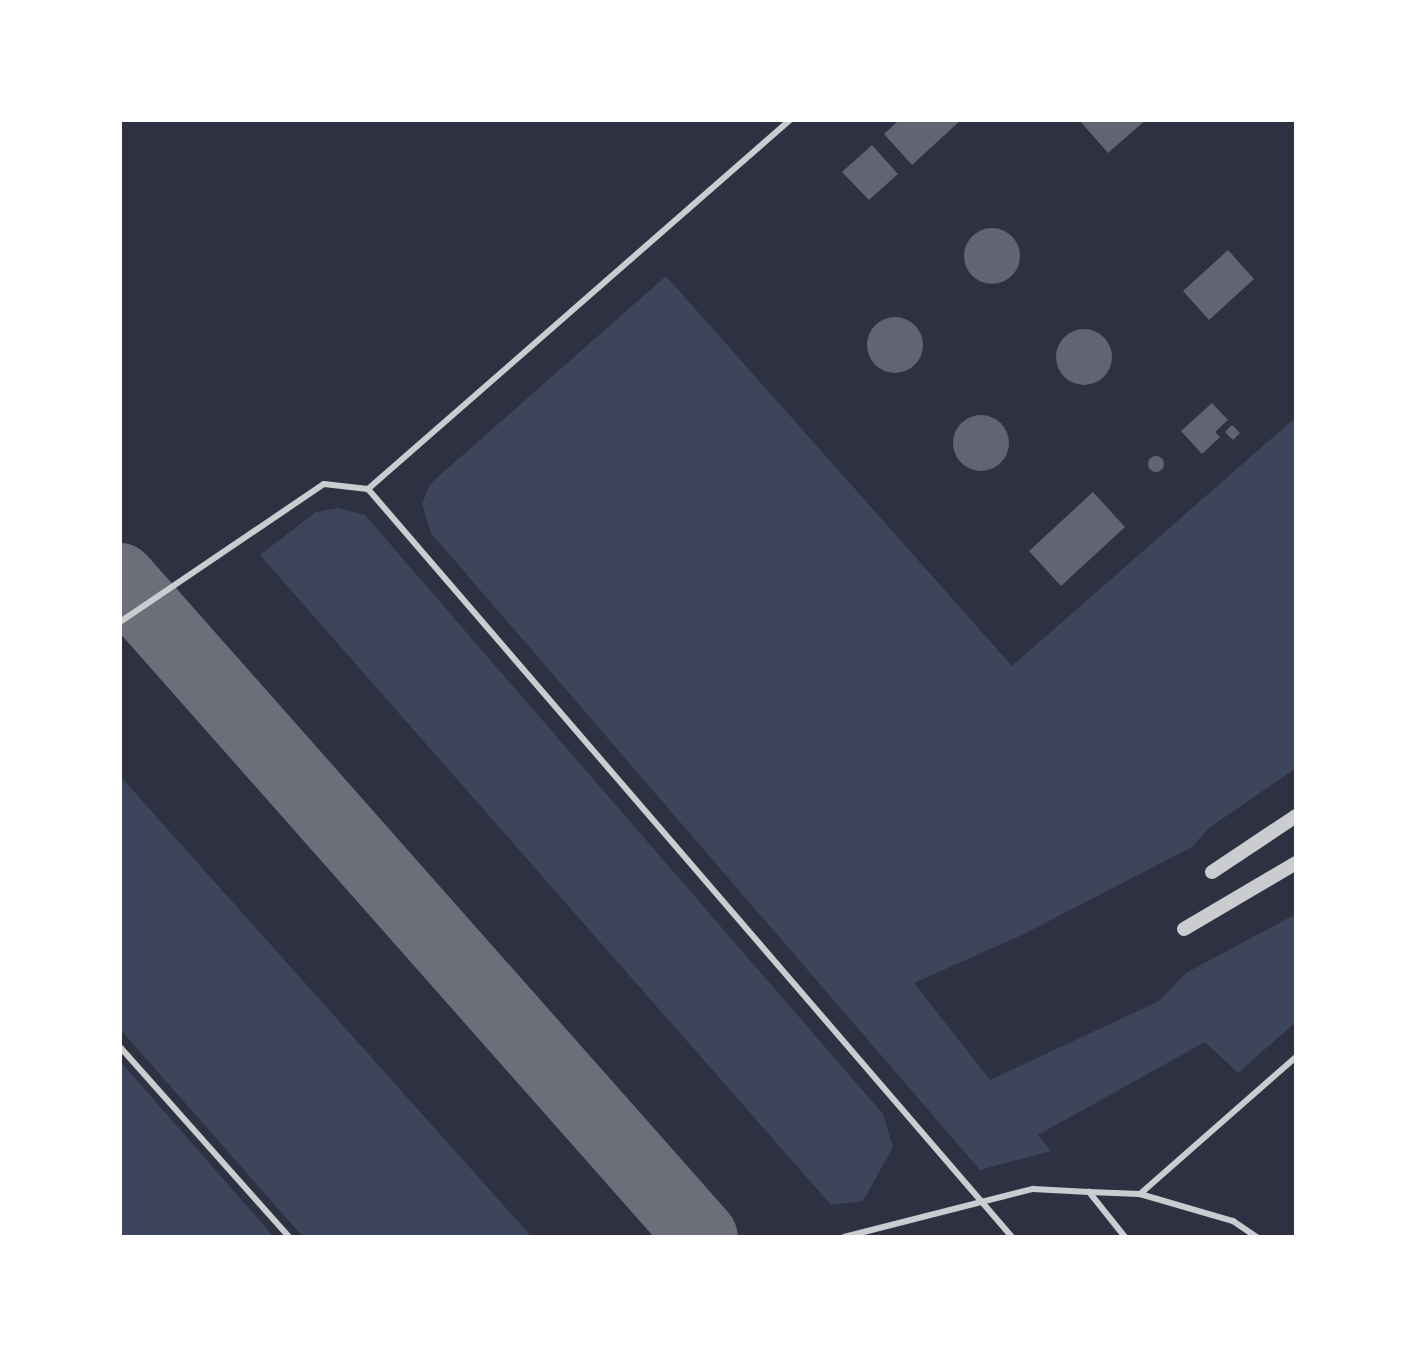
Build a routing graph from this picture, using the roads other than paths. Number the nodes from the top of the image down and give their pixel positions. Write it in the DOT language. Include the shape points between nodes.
graph roads {
  1 [pos="790,120"];
  2 [pos="368,489"];
  3 [pos="120,622"];
  4 [pos="1296,816"];
  5 [pos="1296,863"];
  6 [pos="1212,872"];
  7 [pos="1184,929"];
  8 [pos="120,1047"];
  9 [pos="1296,1057"];
  10 [pos="1089,1192"];
  11 [pos="1140,1194"];
  12 [pos="981,1202"];
  13 [pos="289,1237"];
  14 [pos="844,1237"];
  15 [pos="1012,1237"];
  16 [pos="1125,1237"];
  17 [pos="1257,1237"];
  1 -- 2 [label="lane"];
  2 -- 3 [label="lane" via="324,484"];
  2 -- 12 [label="lane"];
  4 -- 6 [label="street"];
  5 -- 7 [label="street"];
  8 -- 13 [label="lane"];
  9 -- 11 [label="lane"];
  10 -- 11 [label="lane"];
  10 -- 12 [label="lane" via="1033,1189"];
  10 -- 16 [label="lane"];
  11 -- 17 [label="lane" via="1233,1221"];
  12 -- 14 [label="lane"];
  12 -- 15 [label="lane"];
}
